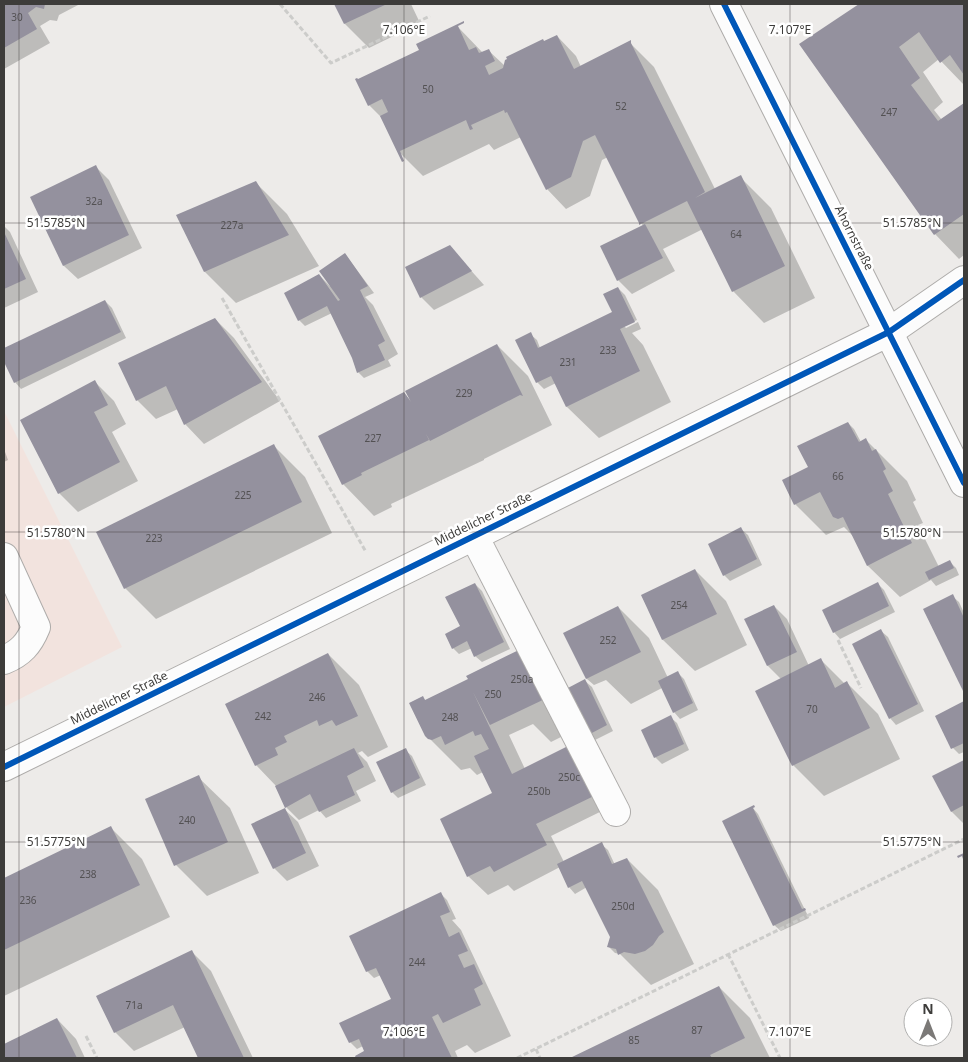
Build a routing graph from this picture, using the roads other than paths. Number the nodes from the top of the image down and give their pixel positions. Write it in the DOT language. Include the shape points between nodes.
graph roads {
  1 [pos="724,4"];
  2 [pos="964,280"];
  3 [pos="889,332"];
  4 [pos="955,442"];
  5 [pos="964,482"];
  6 [pos="474,536"];
  7 [pos="4,558"];
  8 [pos="4,660"];
  9 [pos="4,767"];
  10 [pos="616,812"];
  1 -- 3 [label="street, Ahornstraße"];
  2 -- 3 [label="street, Middelicher Straße"];
  3 -- 4 [label="street, Ahornstraße"];
  3 -- 6 [label="street, Middelicher Straße"];
  4 -- 5 [label="street, Ahornstraße"];
  6 -- 9 [label="street, Middelicher Straße"];
  6 -- 10 [label="street"];
  7 -- 8 [label="street" via="36,628 30,642"];
}
